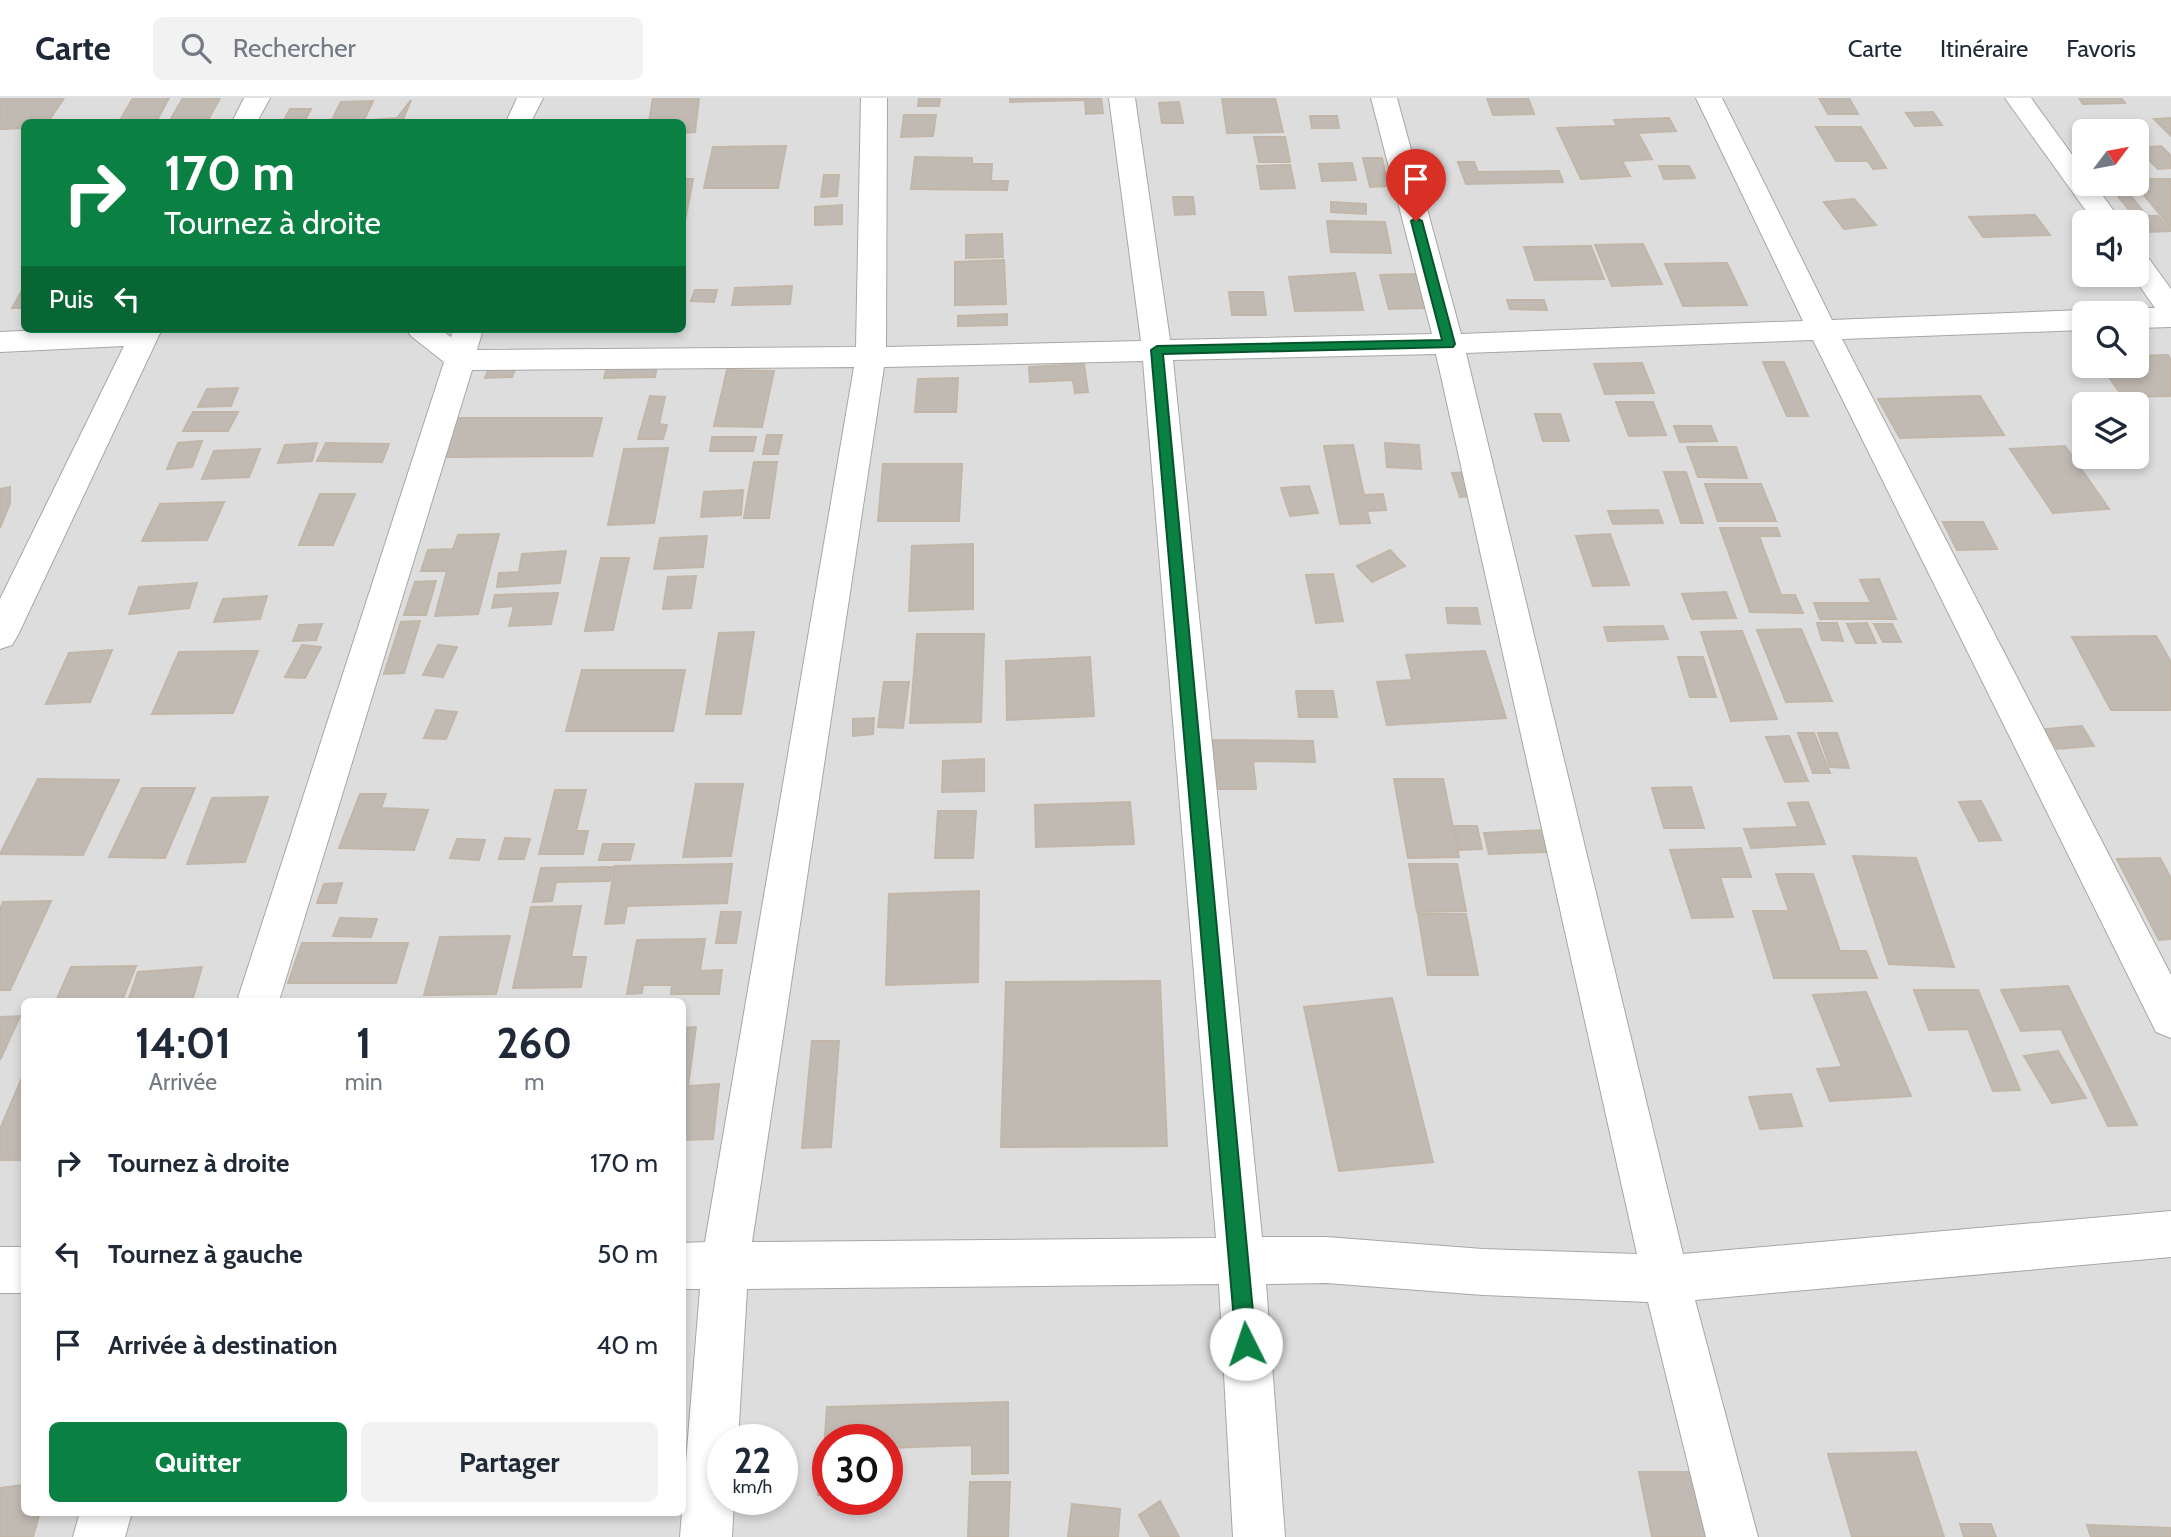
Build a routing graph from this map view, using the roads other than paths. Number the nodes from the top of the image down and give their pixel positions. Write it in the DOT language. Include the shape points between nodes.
graph roads {
  1 [pos="257,98"];
  2 [pos="530,98"];
  3 [pos="874,98"];
  4 [pos="1122,98"];
  5 [pos="1384,98"];
  6 [pos="1709,98"];
  7 [pos="2018,98"];
  8 [pos="246,119"];
  9 [pos="520,119"];
  10 [pos="2099,210"];
  11 [pos="2149,279"];
  12 [pos="2171,310"];
  13 [pos="2171,317"];
  14 [pos="2149,318"];
  15 [pos="2072,321"];
  16 [pos="1823,331"];
  17 [pos="131,333"];
  18 [pos="146,333"];
  19 [pos="432,333"];
  20 [pos="0,342"];
  21 [pos="464,344"];
  22 [pos="1449,344"];
  23 [pos="1157,350"];
  24 [pos="871,357"];
  25 [pos="0,635"];
  26 [pos="259,998"];
  27 [pos="2171,1018"];
  28 [pos="2171,1234"];
  29 [pos="1241,1261"];
  30 [pos="704,1265"];
  31 [pos="0,1270"];
  32 [pos="21,1270"];
  33 [pos="1665,1279"];
  34 [pos="105,1516"];
  35 [pos="99,1537"];
  36 [pos="706,1537"];
  37 [pos="1259,1537"];
  38 [pos="1732,1537"];
  1 -- 8 [label="street"];
  2 -- 9 [label="street"];
  3 -- 24 [label="street"];
  4 -- 23 [label="street"];
  5 -- 22 [label="street"];
  6 -- 16 [label="street"];
  7 -- 10 [label="street"];
  11 -- 12 [label="street"];
  13 -- 14 [label="street"];
  15 -- 16 [label="street"];
  16 -- 22 [label="street"];
  16 -- 27 [label="street"];
  17 -- 20 [label="street"];
  18 -- 25 [label="street"];
  19 -- 21 [label="street"];
  21 -- 24 [label="street"];
  21 -- 26 [label="street"];
  22 -- 23 [label="street"];
  22 -- 33 [label="street"];
  23 -- 24 [label="street"];
  23 -- 29 [label="street"];
  24 -- 30 [label="street"];
  28 -- 33 [label="street"];
  29 -- 30 [label="street"];
  29 -- 33 [label="street" via="1326,1260"];
  29 -- 37 [label="street"];
  30 -- 36 [label="street"];
  31 -- 32 [label="street"];
  33 -- 38 [label="street"];
  34 -- 35 [label="street"];
}
